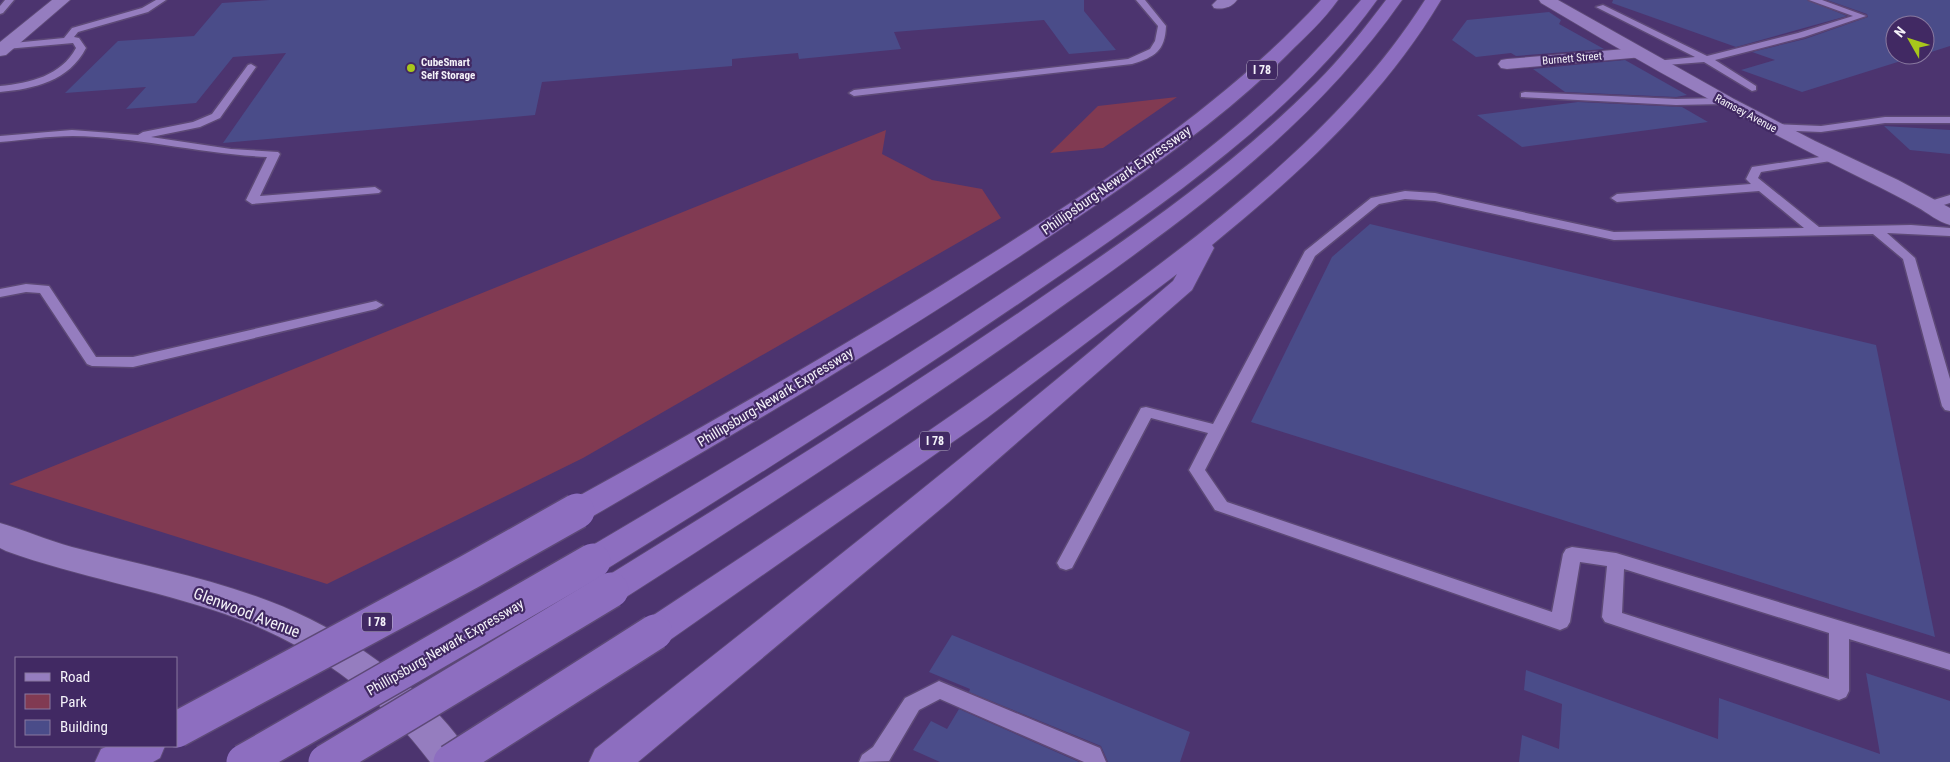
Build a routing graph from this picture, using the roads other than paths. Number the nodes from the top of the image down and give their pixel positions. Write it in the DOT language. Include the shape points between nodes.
graph roads {
  1 [pos="10,0"];
  2 [pos="62,0"];
  3 [pos="162,0"];
  4 [pos="1140,0"];
  5 [pos="1330,0"];
  6 [pos="1369,0"];
  7 [pos="1394,0"];
  8 [pos="1433,0"];
  9 [pos="1546,0"];
  10 [pos="1813,0"];
  11 [pos="1600,7"];
  12 [pos="0,11"];
  13 [pos="66,41"];
  14 [pos="3,48"];
  15 [pos="1637,53"];
  16 [pos="1705,58"];
  17 [pos="1507,64"];
  18 [pos="1656,64"];
  19 [pos="251,67"];
  20 [pos="1752,88"];
  21 [pos="0,89"];
  22 [pos="854,93"];
  23 [pos="1524,94"];
  24 [pos="1723,101"];
  25 [pos="1950,120"];
  26 [pos="1772,127"];
  27 [pos="132,137"];
  28 [pos="0,139"];
  29 [pos="1833,158"];
  30 [pos="1763,187"];
  31 [pos="375,191"];
  32 [pos="1616,198"];
  33 [pos="1950,199"];
  34 [pos="1931,206"];
  35 [pos="1950,218"];
  36 [pos="1876,230"];
  37 [pos="1816,231"];
  38 [pos="1950,232"];
  39 [pos="1207,238"];
  40 [pos="0,293"];
  41 [pos="376,305"];
  42 [pos="1950,406"];
  43 [pos="1218,430"];
  44 [pos="0,535"];
  45 [pos="1616,560"];
  46 [pos="1066,563"];
  47 [pos="602,576"];
  48 [pos="1839,628"];
  49 [pos="1950,662"];
  50 [pos="178,729"];
  51 [pos="144,747"];
  52 [pos="115,762"];
  53 [pos="244,762"];
  54 [pos="326,762"];
  55 [pos="452,762"];
  56 [pos="609,762"];
  57 [pos="870,762"];
  58 [pos="1095,762"];
  1 -- 12 [label="lane"];
  2 -- 14 [label="street"];
  3 -- 13 [label="lane" via="145,10 75,30"];
  4 -- 22 [label="lane" via="1162,26 1159,48 1145,57 1129,62"];
  5 -- 50 [label="highway, Phillipsburg-Newark Expressway / I 78, bridge" via="1262,70 1186,132 998,261 820,371 577,512"];
  6 -- 47 [label="highway, Phillipsburg-Newark Expressway / I 78" via="1322,56 1235,136 1159,195 1086,248 835,414"];
  7 -- 47 [label="highway, Phillipsburg-Newark Expressway / I 78" via="1340,68 1273,133 1140,240 940,380 777,486"];
  8 -- 39 [label="highway, I 78" via="1413,32 1360,98"];
  9 -- 15 [label="street, Ramsey Avenue"];
  10 -- 16 [label="lane" via="1862,16 1801,35"];
  11 -- 16 [label="lane"];
  13 -- 14 [label="lane"];
  13 -- 21 [label="lane" via="76,40 81,48 76,58 59,72 35,83"];
  15 -- 17 [label="street, Burnett Street"];
  15 -- 18 [label="street, Ramsey Avenue"];
  16 -- 18 [label="lane"];
  16 -- 20 [label="lane"];
  18 -- 24 [label="street, Ramsey Avenue"];
  19 -- 27 [label="lane" via="216,116 196,125"];
  23 -- 24 [label="lane" via="1676,102"];
  24 -- 26 [label="street, Ramsey Avenue"];
  25 -- 26 [label="lane" via="1886,120 1821,129"];
  26 -- 29 [label="street, Ramsey Avenue"];
  27 -- 28 [label="lane" via="72,132"];
  27 -- 31 [label="lane" via="231,152 274,154 252,200"];
  29 -- 30 [label="lane" via="1756,169 1752,179"];
  29 -- 34 [label="street, Ramsey Avenue"];
  30 -- 32 [label="lane"];
  30 -- 37 [label="lane"];
  33 -- 34 [label="lane"];
  34 -- 35 [label="street, Ramsey Avenue"];
  36 -- 37 [label="lane"];
  36 -- 38 [label="lane"];
  36 -- 42 [label="lane" via="1909,258"];
  37 -- 43 [label="lane" via="1614,236 1435,197 1405,195 1375,201 1310,254"];
  39 -- 55 [label="highway, I 78, bridge" via="1088,331 828,516"];
  39 -- 56 [label="highway" via="1183,285 1094,363"];
  40 -- 41 [label="lane" via="26,288 44,289 92,361 133,362"];
  43 -- 45 [label="lane" via="1198,470 1221,506 1560,622 1572,554"];
  43 -- 46 [label="lane" via="1146,412"];
  44 -- 55 [label="street, Glenwood Avenue" via="65,558 202,593 316,638 397,698 424,724"];
  45 -- 48 [label="lane"];
  45 -- 48 [label="lane" via="1612,617 1839,690"];
  47 -- 53 [label="highway, Phillipsburg-Newark Expressway / I 78, bridge"];
  47 -- 54 [label="highway, Phillipsburg-Newark Expressway / I 78, bridge"];
  48 -- 49 [label="lane"];
  51 -- 52 [label="highway"];
  57 -- 58 [label="lane" via="881,754 912,704 939,690 1092,755"];
}
